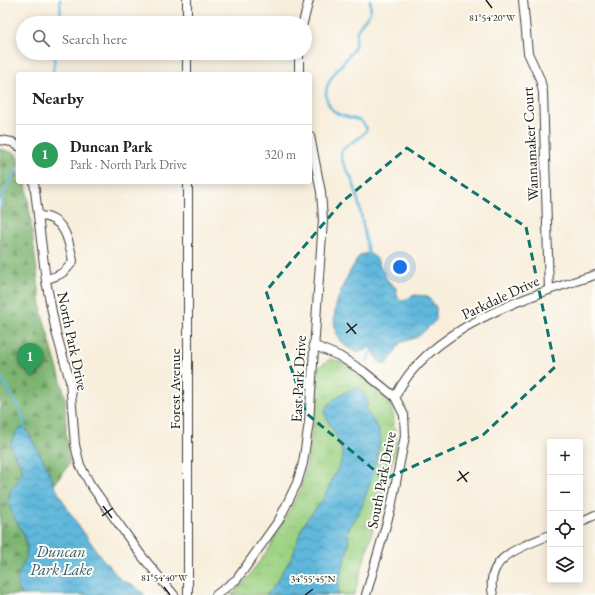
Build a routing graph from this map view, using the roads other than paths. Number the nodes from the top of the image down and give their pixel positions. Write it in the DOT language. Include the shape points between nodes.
graph roads {
  1 [pos="187,0"];
  2 [pos="309,0"];
  3 [pos="523,0"];
  4 [pos="187,16"];
  5 [pos="305,16"];
  6 [pos="187,60"];
  7 [pos="298,60"];
  8 [pos="188,72"];
  9 [pos="299,72"];
  10 [pos="0,140"];
  11 [pos="16,145"];
  12 [pos="312,146"];
  13 [pos="34,184"];
  14 [pos="188,184"];
  15 [pos="38,216"];
  16 [pos="595,275"];
  17 [pos="46,279"];
  18 [pos="549,290"];
  19 [pos="313,345"];
  20 [pos="394,397"];
  21 [pos="595,515"];
  22 [pos="583,521"];
  23 [pos="547,536"];
  24 [pos="174,595"];
  25 [pos="188,595"];
  26 [pos="216,595"];
  27 [pos="366,595"];
  28 [pos="493,595"];
  1 -- 4 [label="street"];
  2 -- 5 [label="street"];
  3 -- 18 [label="street, Wannamaker Court" via="528,53 543,92"];
  6 -- 8 [label="street"];
  7 -- 9 [label="street"];
  10 -- 11 [label="street"];
  12 -- 19 [label="street, East Park Drive" via="323,216"];
  13 -- 15 [label="street, North Park Drive"];
  14 -- 25 [label="street, Forest Avenue"];
  15 -- 17 [label="street, North Park Drive"];
  15 -- 17 [label="street" via="48,216 59,224 68,236 73,261 60,276"];
  16 -- 18 [label="street, Parkdale Drive"];
  17 -- 24 [label="street, North Park Drive" via="56,332 70,381 75,445 80,465 90,484 141,555"];
  18 -- 20 [label="street, Parkdale Drive" via="489,314 446,342 417,366"];
  19 -- 20 [label="street, South Park Drive" via="339,356 364,371"];
  19 -- 26 [label="street, East Park Drive" via="307,443 297,483 279,520 244,570 229,587"];
  20 -- 27 [label="street, South Park Drive" via="404,415 405,436 387,522"];
  21 -- 22 [label="street"];
  23 -- 28 [label="street" via="514,551 500,561 492,576"];
}
